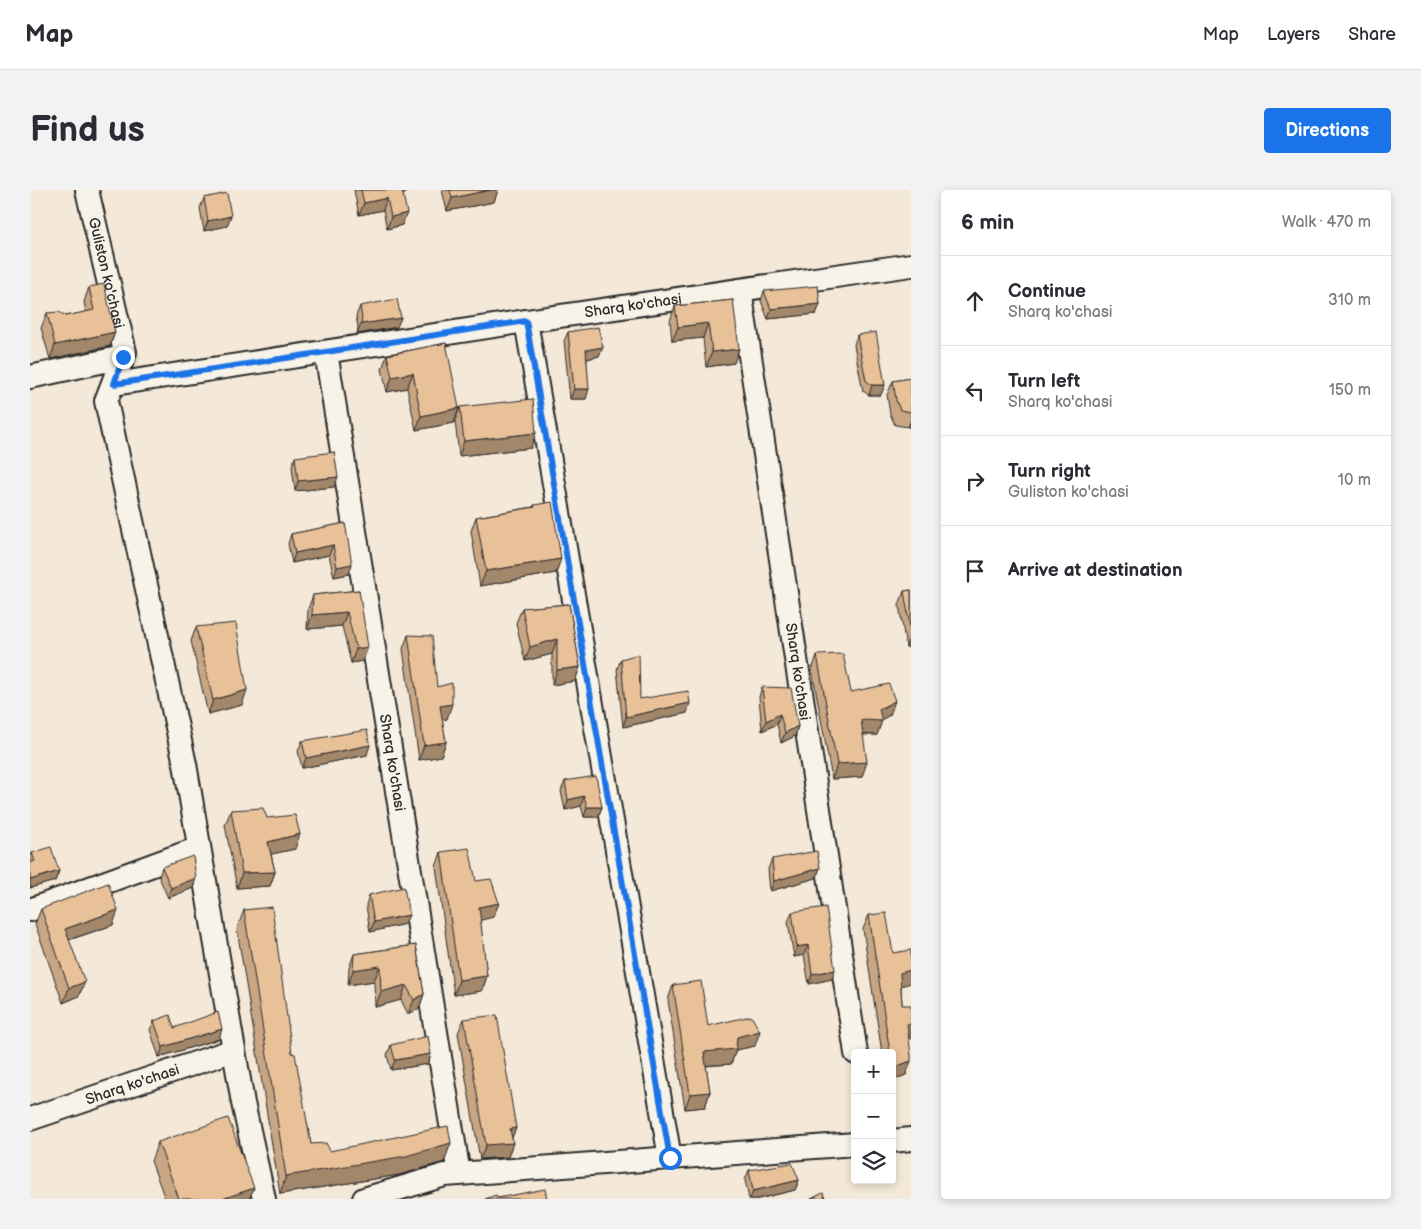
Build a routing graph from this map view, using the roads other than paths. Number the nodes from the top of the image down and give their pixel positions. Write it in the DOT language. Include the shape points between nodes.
graph roads {
  1 [pos="87,190"];
  2 [pos="911,265"];
  3 [pos="740,290"];
  4 [pos="526,321"];
  5 [pos="326,352"];
  6 [pos="123,357"];
  7 [pos="30,377"];
  8 [pos="114,384"];
  9 [pos="199,848"];
  10 [pos="30,910"];
  11 [pos="855,1049"];
  12 [pos="234,1050"];
  13 [pos="30,1119"];
  14 [pos="911,1139"];
  15 [pos="896,1141"];
  16 [pos="851,1144"];
  17 [pos="670,1158"];
  18 [pos="459,1174"];
  19 [pos="264,1199"];
  20 [pos="364,1199"];
  1 -- 6 [label="street, Guliston ko'chasi" via="126,352"];
  2 -- 3 [label="street, Sharq ko'chasi"];
  3 -- 4 [label="street, Sharq ko'chasi"];
  3 -- 11 [label="street, Sharq ko'chasi"];
  4 -- 5 [label="street, Sharq ko'chasi"];
  4 -- 17 [label="street"];
  5 -- 8 [label="street, Sharq ko'chasi"];
  5 -- 18 [label="street, Sharq ko'chasi"];
  6 -- 7 [label="street"];
  6 -- 8 [label="street, Guliston ko'chasi"];
  8 -- 9 [label="street, Guliston ko'chasi" via="106,401 185,764"];
  9 -- 10 [label="street"];
  9 -- 12 [label="street, Guliston ko'chasi"];
  12 -- 13 [label="street, Sharq ko'chasi"];
  12 -- 19 [label="street, Guliston ko'chasi"];
  14 -- 15 [label="street"];
  16 -- 17 [label="street"];
  17 -- 18 [label="street"];
  18 -- 20 [label="street" via="445,1175"];
}
